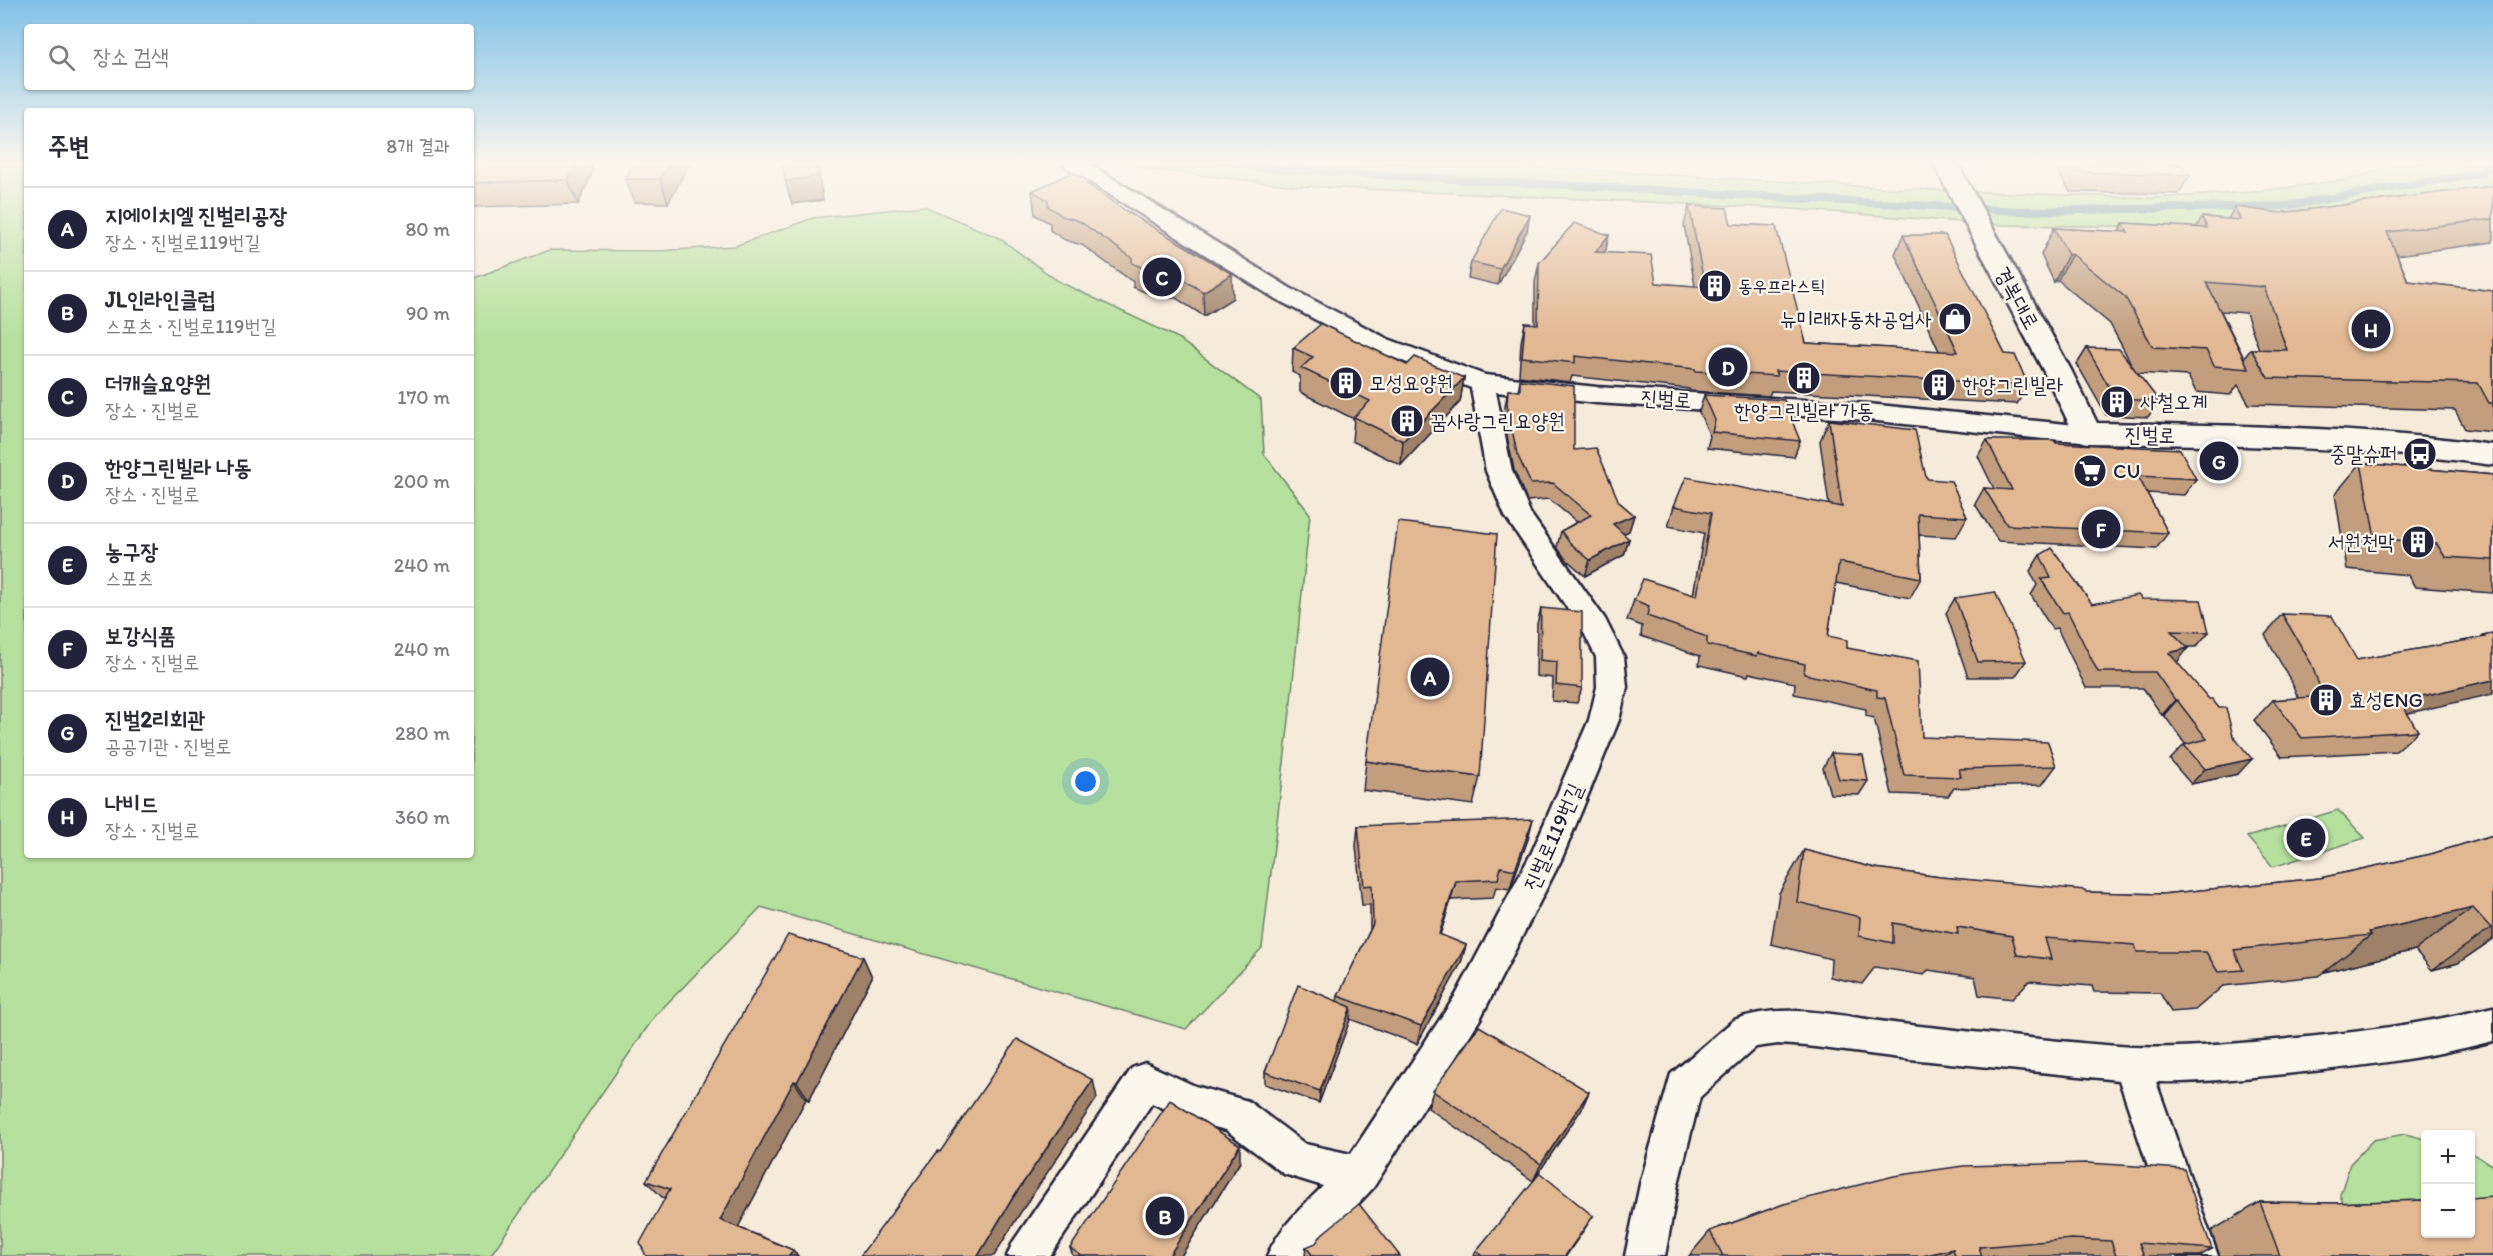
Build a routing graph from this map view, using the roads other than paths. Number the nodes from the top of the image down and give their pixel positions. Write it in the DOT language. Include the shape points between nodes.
graph roads {
  1 [pos="1167,222"];
  2 [pos="1976,222"];
  3 [pos="1482,382"];
  4 [pos="2087,433"];
  5 [pos="2493,455"];
  6 [pos="2493,1024"];
  7 [pos="2132,1064"];
  8 [pos="1360,1175"];
  9 [pos="1027,1256"];
  10 [pos="1287,1256"];
  11 [pos="1646,1256"];
  12 [pos="2198,1256"];
  1 -- 3 [label="street, 진벌로" via="1282,293 1380,344"];
  2 -- 4 [label="street, 경복대로"];
  3 -- 4 [label="street, 진벌로" via="1597,395 1868,412"];
  3 -- 8 [label="street, 진벌로119번길" via="1499,471 1518,516 1595,627 1610,657 1612,687 1604,720 1546,858 1468,1007"];
  4 -- 5 [label="street, 진벌로" via="2276,436 2414,444"];
  6 -- 7 [label="street" via="2447,1036 2343,1051 2191,1065"];
  7 -- 11 [label="street" via="1807,1029 1778,1027 1747,1032 1684,1087 1659,1184"];
  7 -- 12 [label="street"];
  8 -- 9 [label="street" via="1297,1161 1235,1114 1191,1103 1145,1081"];
  8 -- 10 [label="street, 진벌로119번길"];
}
